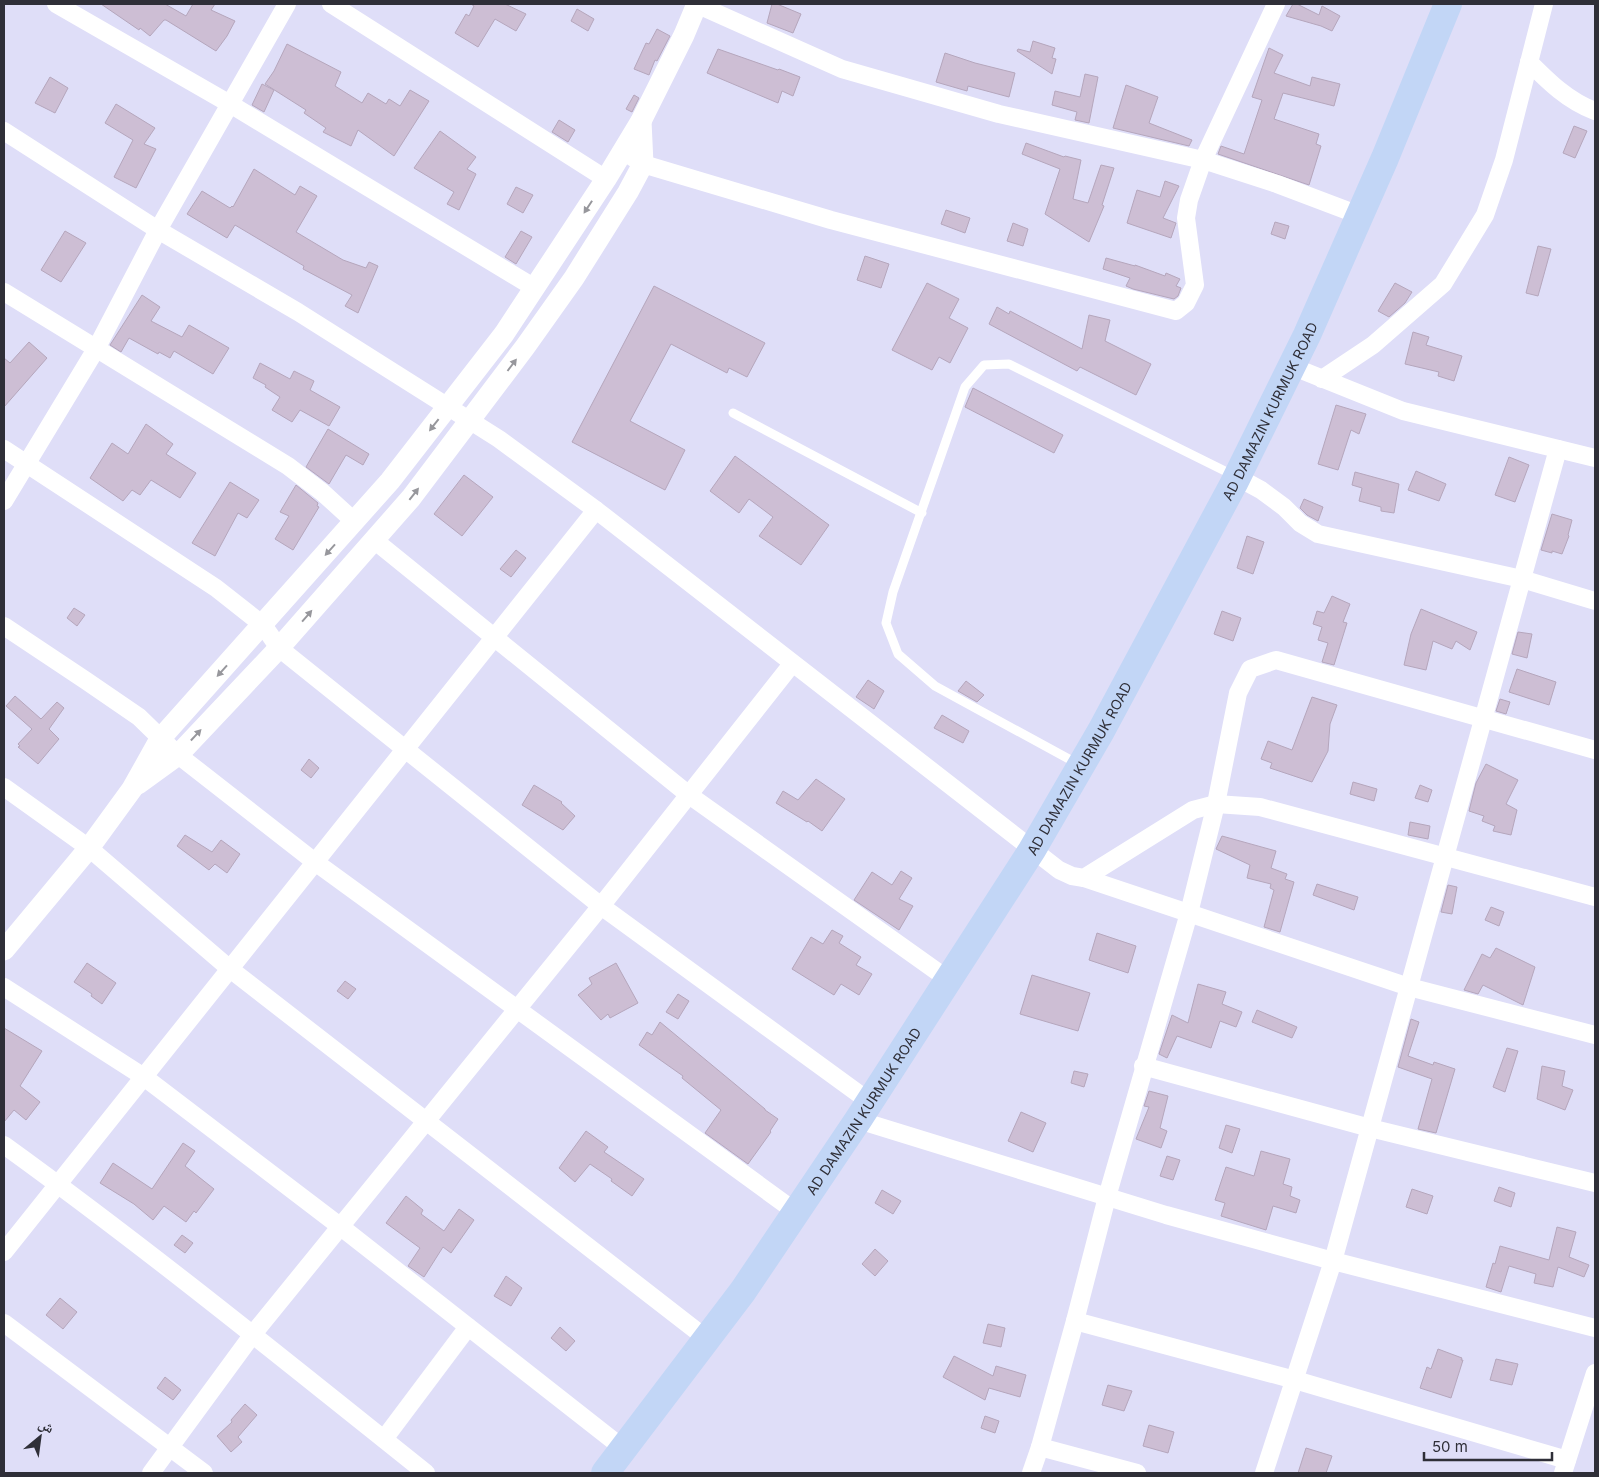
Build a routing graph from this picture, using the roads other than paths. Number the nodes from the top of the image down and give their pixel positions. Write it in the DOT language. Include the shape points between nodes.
graph roads {
  1 [pos="56,4"];
  2 [pos="287,4"];
  3 [pos="331,4"];
  4 [pos="696,4"];
  5 [pos="1276,4"];
  6 [pos="1448,4"];
  7 [pos="1544,4"];
  8 [pos="1529,62"];
  9 [pos="230,104"];
  10 [pos="1595,111"];
  11 [pos="642,121"];
  12 [pos="4,131"];
  13 [pos="623,152"];
  14 [pos="1203,160"];
  15 [pos="643,164"];
  16 [pos="606,179"];
  17 [pos="1360,215"];
  18 [pos="158,230"];
  19 [pos="534,288"];
  20 [pos="4,292"];
  21 [pos="96,349"];
  22 [pos="1291,366"];
  23 [pos="1322,379"];
  24 [pos="449,407"];
  25 [pos="734,413"];
  26 [pos="470,421"];
  27 [pos="4,449"];
  28 [pos="1558,449"];
  29 [pos="1595,458"];
  30 [pos="27,463"];
  31 [pos="1237,477"];
  32 [pos="4,501"];
  33 [pos="596,510"];
  34 [pos="922,513"];
  35 [pos="355,522"];
  36 [pos="374,540"];
  37 [pos="1522,578"];
  38 [pos="1595,601"];
  39 [pos="264,625"];
  40 [pos="4,626"];
  41 [pos="494,638"];
  42 [pos="279,648"];
  43 [pos="792,664"];
  44 [pos="1483,719"];
  45 [pos="160,739"];
  46 [pos="405,749"];
  47 [pos="1595,750"];
  48 [pos="178,755"];
  49 [pos="1081,765"];
  50 [pos="4,787"];
  51 [pos="132,789"];
  52 [pos="689,795"];
  53 [pos="1216,804"];
  54 [pos="88,848"];
  55 [pos="1032,850"];
  56 [pos="1445,856"];
  57 [pos="315,862"];
  58 [pos="1084,878"];
  59 [pos="1595,897"];
  60 [pos="601,906"];
  61 [pos="1189,913"];
  62 [pos="4,950"];
  63 [pos="230,969"];
  64 [pos="949,980"];
  65 [pos="4,987"];
  66 [pos="1409,987"];
  67 [pos="517,1010"];
  68 [pos="1595,1034"];
  69 [pos="1143,1066"];
  70 [pos="144,1077"];
  71 [pos="864,1111"];
  72 [pos="427,1121"];
  73 [pos="1370,1128"];
  74 [pos="4,1145"];
  75 [pos="1595,1183"];
  76 [pos="59,1184"];
  77 [pos="1107,1197"];
  78 [pos="796,1212"];
  79 [pos="340,1227"];
  80 [pos="4,1252"];
  81 [pos="1333,1261"];
  82 [pos="1076,1321"];
  83 [pos="4,1323"];
  84 [pos="468,1326"];
  85 [pos="1595,1328"];
  86 [pos="253,1334"];
  87 [pos="707,1338"];
  88 [pos="1595,1373"];
  89 [pos="1295,1380"];
  90 [pos="384,1439"];
  91 [pos="170,1447"];
  92 [pos="1040,1447"];
  93 [pos="624,1449"];
  94 [pos="1565,1467"];
  95 [pos="151,1473"];
  96 [pos="204,1473"];
  97 [pos="426,1473"];
  98 [pos="605,1473"];
  99 [pos="1031,1473"];
  100 [pos="1137,1473"];
  101 [pos="1264,1473"];
  1 -- 9 [label="street"];
  2 -- 9 [label="street"];
  3 -- 16 [label="street"];
  4 -- 11 [label="street"];
  4 -- 14 [label="street" via="842,69 999,114"];
  5 -- 14 [label="street"];
  6 -- 17 [label="highway, AD DAMAZIN KURMUK ROAD"];
  7 -- 8 [label="street"];
  8 -- 10 [label="street" via="1551,84 1580,105"];
  8 -- 23 [label="street" via="1486,215 1443,284 1373,345"];
  9 -- 18 [label="street"];
  9 -- 19 [label="street"];
  11 -- 13 [label="street"];
  11 -- 15 [label="street"];
  12 -- 18 [label="street"];
  13 -- 15 [label="street"];
  13 -- 16 [label="street"];
  14 -- 15 [label="street" via="1186,218 1195,285 1186,303 1176,311 831,220"];
  14 -- 17 [label="street"];
  26 -- 15 [label="street, one-way" via="574,278"];
  16 -- 19 [label="street, one-way"];
  17 -- 22 [label="highway, AD DAMAZIN KURMUK ROAD"];
  18 -- 21 [label="street"];
  18 -- 24 [label="street" via="298,312"];
  19 -- 24 [label="street"];
  20 -- 21 [label="street"];
  21 -- 30 [label="street"];
  21 -- 35 [label="street" via="288,466"];
  22 -- 23 [label="street"];
  22 -- 31 [label="highway, AD DAMAZIN KURMUK ROAD"];
  23 -- 28 [label="street" via="1403,411"];
  24 -- 26 [label="street"];
  24 -- 35 [label="street, one-way"];
  25 -- 34 [label="lane"];
  26 -- 33 [label="street" via="499,438"];
  36 -- 26 [label="street, one-way"];
  27 -- 30 [label="street"];
  28 -- 29 [label="street"];
  28 -- 37 [label="street"];
  30 -- 32 [label="street"];
  30 -- 39 [label="street" via="216,588"];
  31 -- 34 [label="lane" via="1009,364 984,365 965,387"];
  31 -- 37 [label="street" via="1261,490 1318,534"];
  31 -- 49 [label="highway, AD DAMAZIN KURMUK ROAD"];
  33 -- 41 [label="street"];
  33 -- 43 [label="street"];
  34 -- 49 [label="lane" via="892,592 886,624 898,654 935,686"];
  35 -- 39 [label="street, one-way"];
  36 -- 41 [label="street"];
  42 -- 36 [label="street, one-way"];
  37 -- 38 [label="street"];
  37 -- 44 [label="street"];
  39 -- 42 [label="street"];
  39 -- 45 [label="street, one-way"];
  40 -- 45 [label="street" via="139,717"];
  41 -- 46 [label="street"];
  41 -- 52 [label="street"];
  42 -- 46 [label="street"];
  48 -- 42 [label="street, one-way"];
  43 -- 52 [label="street"];
  43 -- 55 [label="street"];
  44 -- 47 [label="street"];
  44 -- 53 [label="street" via="1276,660 1250,669 1238,693"];
  44 -- 56 [label="street"];
  45 -- 48 [label="street"];
  45 -- 51 [label="street"];
  46 -- 57 [label="street"];
  46 -- 60 [label="street"];
  48 -- 51 [label="street"];
  48 -- 57 [label="street"];
  49 -- 55 [label="highway, AD DAMAZIN KURMUK ROAD"];
  50 -- 54 [label="street"];
  51 -- 54 [label="street"];
  52 -- 60 [label="street"];
  52 -- 64 [label="street"];
  53 -- 56 [label="street" via="1260,807"];
  53 -- 58 [label="street" via="1193,810"];
  53 -- 61 [label="street"];
  54 -- 62 [label="street"];
  54 -- 63 [label="street"];
  55 -- 58 [label="street" via="1059,870"];
  55 -- 64 [label="highway, AD DAMAZIN KURMUK ROAD"];
  56 -- 59 [label="street"];
  56 -- 66 [label="street"];
  57 -- 63 [label="street"];
  57 -- 67 [label="street"];
  58 -- 61 [label="street"];
  60 -- 67 [label="street"];
  60 -- 71 [label="street"];
  61 -- 66 [label="street"];
  61 -- 69 [label="street"];
  63 -- 70 [label="street"];
  63 -- 72 [label="street"];
  64 -- 71 [label="highway, AD DAMAZIN KURMUK ROAD"];
  65 -- 70 [label="street"];
  66 -- 68 [label="street"];
  66 -- 73 [label="street"];
  67 -- 72 [label="street"];
  67 -- 78 [label="street"];
  69 -- 73 [label="street"];
  69 -- 77 [label="street"];
  70 -- 76 [label="street"];
  70 -- 79 [label="street"];
  71 -- 77 [label="street"];
  71 -- 78 [label="highway, AD DAMAZIN KURMUK ROAD"];
  72 -- 79 [label="street"];
  72 -- 87 [label="street"];
  73 -- 75 [label="street"];
  73 -- 81 [label="street"];
  74 -- 76 [label="street"];
  76 -- 80 [label="street"];
  76 -- 86 [label="street"];
  77 -- 81 [label="street"];
  77 -- 82 [label="street"];
  78 -- 87 [label="highway, AD DAMAZIN KURMUK ROAD" via="743,1292"];
  79 -- 84 [label="street"];
  79 -- 86 [label="street"];
  81 -- 85 [label="street"];
  81 -- 89 [label="street"];
  82 -- 89 [label="street"];
  82 -- 92 [label="street"];
  83 -- 91 [label="street"];
  84 -- 90 [label="street"];
  84 -- 93 [label="street"];
  86 -- 90 [label="street"];
  86 -- 91 [label="street"];
  87 -- 93 [label="highway, AD DAMAZIN KURMUK ROAD"];
  88 -- 94 [label="street"];
  89 -- 94 [label="street"];
  89 -- 101 [label="street"];
  90 -- 97 [label="street"];
  91 -- 95 [label="street"];
  91 -- 96 [label="street"];
  92 -- 99 [label="street"];
  92 -- 100 [label="street"];
  93 -- 98 [label="highway, AD DAMAZIN KURMUK ROAD"];
}
